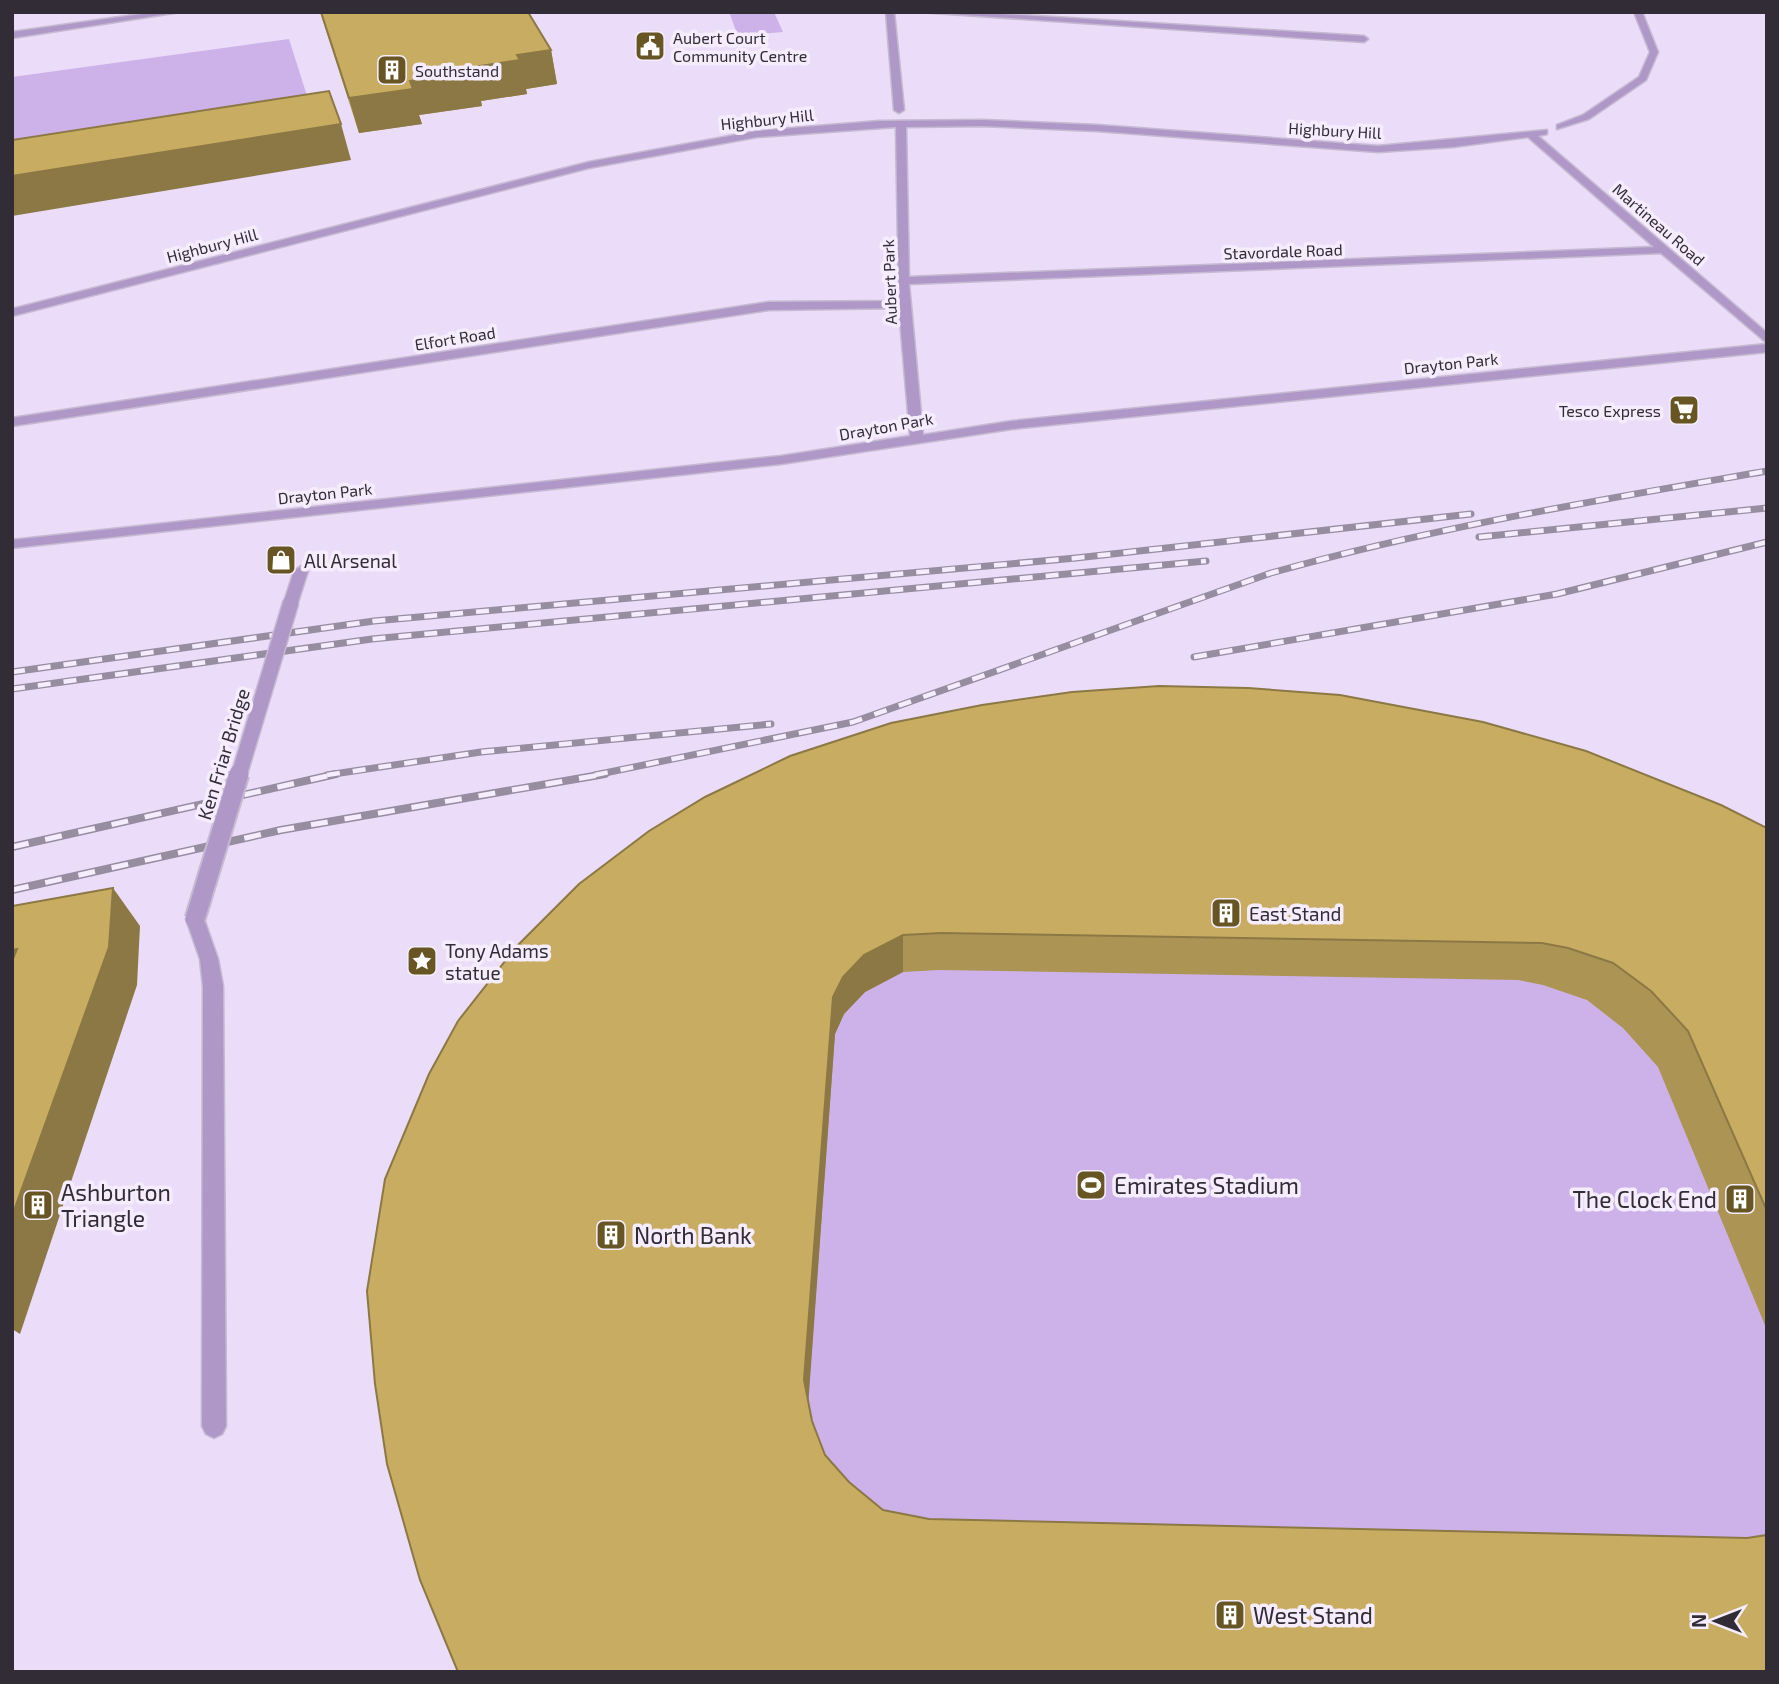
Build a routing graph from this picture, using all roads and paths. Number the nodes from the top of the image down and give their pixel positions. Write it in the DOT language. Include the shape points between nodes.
graph roads {
  1 [pos="176,12"];
  2 [pos="890,12"];
  3 [pos="924,12"];
  4 [pos="1638,12"];
  5 [pos="12,35"];
  6 [pos="1364,39"];
  7 [pos="899,110"];
  8 [pos="901,124"];
  9 [pos="1560,127"];
  10 [pos="1544,132"];
  11 [pos="1530,134"];
  12 [pos="1664,250"];
  13 [pos="903,281"];
  14 [pos="905,304"];
  15 [pos="12,313"];
  16 [pos="1767,339"];
  17 [pos="1767,348"];
  18 [pos="12,422"];
  19 [pos="916,439"];
  20 [pos="12,544"];
  21 [pos="302,571"];
  22 [pos="214,1426"];
  1 -- 5 [label="street"];
  2 -- 7 [label="street"];
  3 -- 6 [label="street"];
  4 -- 9 [label="street" via="1654,52 1643,78 1587,117"];
  8 -- 11 [label="street, Highbury Hill" via="1097,128 1378,149"];
  8 -- 13 [label="street, Aubert Park"];
  8 -- 15 [label="street, Highbury Hill" via="757,134 601,163"];
  10 -- 11 [label="street, Highbury Hill"];
  11 -- 12 [label="street, Martineau Road"];
  12 -- 13 [label="street, Stavordale Road"];
  12 -- 16 [label="street, Martineau Road"];
  13 -- 14 [label="street, Aubert Park"];
  14 -- 18 [label="street, Elfort Road" via="769,306"];
  14 -- 19 [label="street, Aubert Park"];
  17 -- 19 [label="street, Drayton Park" via="1012,425"];
  19 -- 20 [label="street, Drayton Park" via="781,460"];
  21 -- 22 [label="street, Ken Friar Bridge, bridge" via="195,919 213,986"];
}
